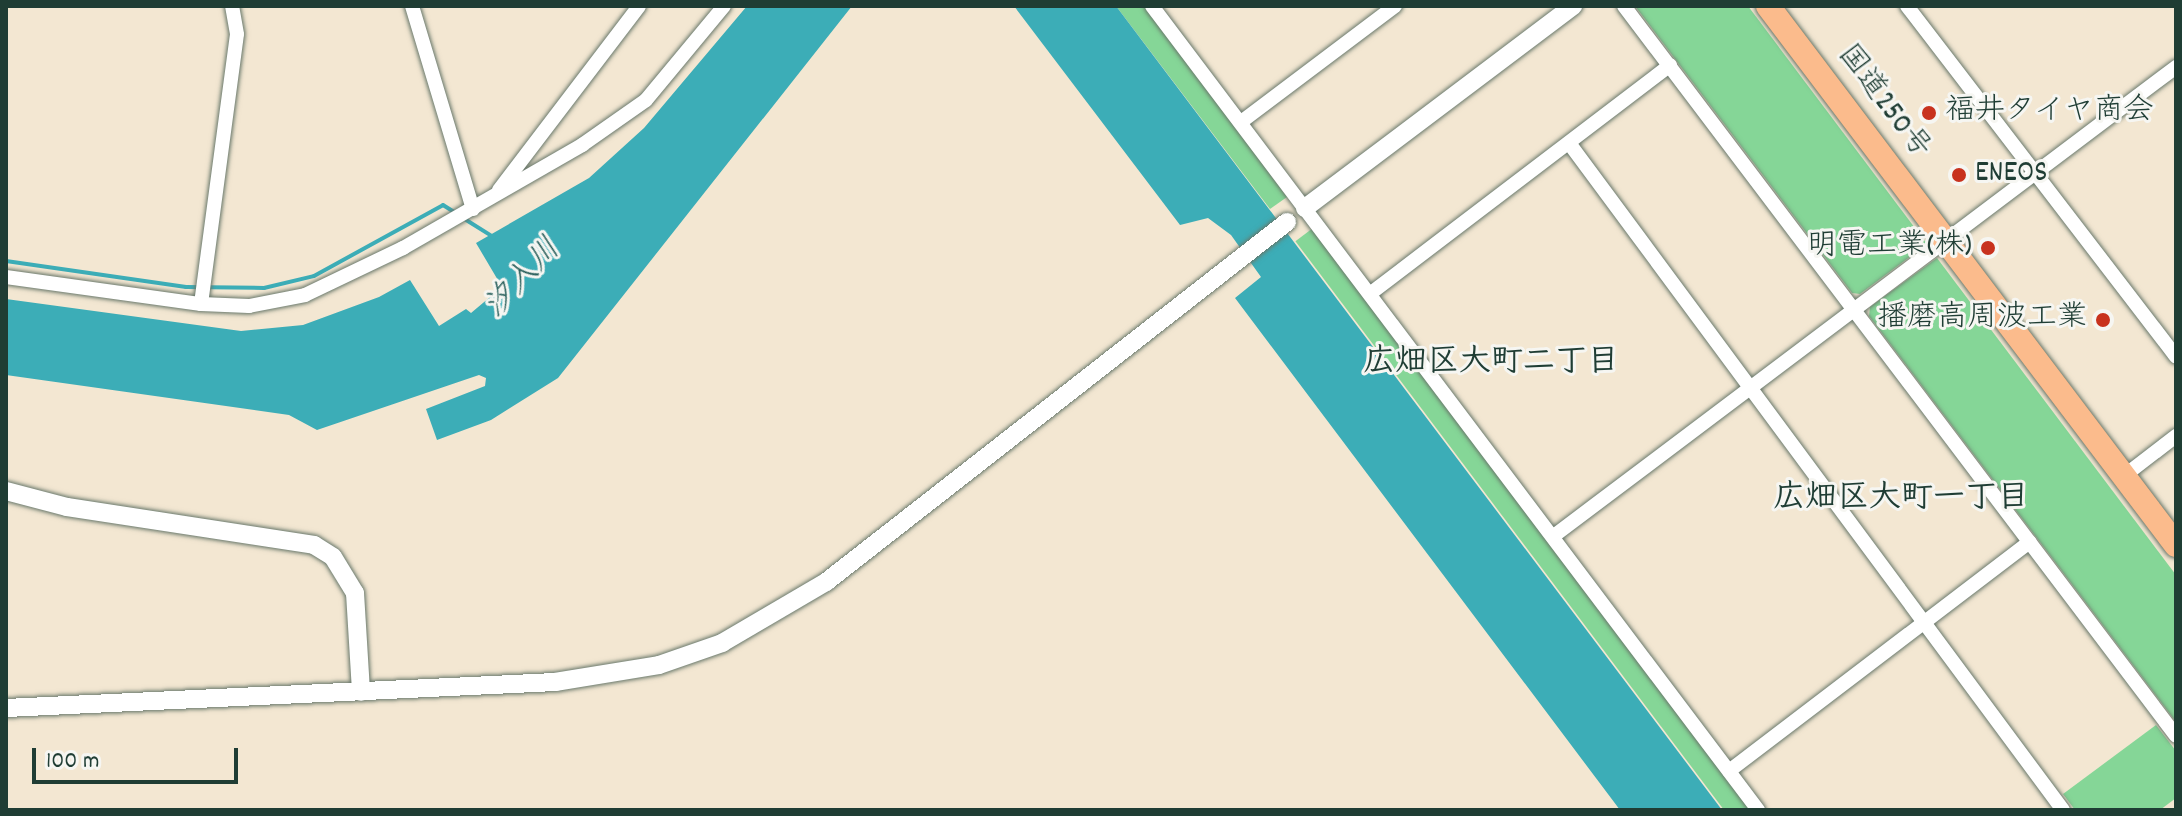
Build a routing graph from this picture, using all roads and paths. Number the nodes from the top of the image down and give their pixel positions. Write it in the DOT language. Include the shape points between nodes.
graph roads {
  1 [pos="232,6"];
  2 [pos="412,6"];
  3 [pos="639,6"];
  4 [pos="724,6"];
  5 [pos="1152,6"];
  6 [pos="1395,6"];
  7 [pos="1573,6"];
  8 [pos="1624,6"];
  9 [pos="1768,6"];
  10 [pos="1907,6"];
  11 [pos="1670,65"];
  12 [pos="2176,67"];
  13 [pos="1241,122"];
  14 [pos="1569,143"];
  15 [pos="2035,173"];
  16 [pos="494,197"];
  17 [pos="1305,208"];
  18 [pos="473,209"];
  19 [pos="1287,222"];
  20 [pos="1946,239"];
  21 [pos="6,277"];
  22 [pos="1371,293"];
  23 [pos="201,304"];
  24 [pos="1855,308"];
  25 [pos="2176,357"];
  26 [pos="1748,389"];
  27 [pos="2176,436"];
  28 [pos="2124,476"];
  29 [pos="6,491"];
  30 [pos="1555,535"];
  31 [pos="2030,542"];
  32 [pos="2176,545"];
  33 [pos="1922,624"];
  34 [pos="361,692"];
  35 [pos="6,708"];
  36 [pos="2176,736"];
  37 [pos="1729,771"];
  38 [pos="1758,810"];
  39 [pos="2063,810"];
  1 -- 23 [label="street" via="237,34"];
  2 -- 18 [label="street"];
  3 -- 16 [label="street"];
  4 -- 16 [label="street" via="646,100"];
  5 -- 13 [label="street"];
  6 -- 13 [label="street"];
  7 -- 17 [label="street"];
  8 -- 11 [label="street"];
  9 -- 20 [label="highway, 国道250号"];
  10 -- 15 [label="street"];
  11 -- 14 [label="street"];
  11 -- 24 [label="street"];
  12 -- 15 [label="street"];
  13 -- 17 [label="street"];
  14 -- 22 [label="street"];
  14 -- 26 [label="street"];
  15 -- 20 [label="street"];
  15 -- 25 [label="street"];
  16 -- 18 [label="street"];
  17 -- 19 [label="street"];
  17 -- 22 [label="street"];
  18 -- 23 [label="street" via="305,295 249,306"];
  19 -- 34 [label="street" via="826,582 722,643 659,665 555,682"];
  20 -- 24 [label="street"];
  20 -- 28 [label="highway, 国道250号"];
  21 -- 23 [label="street"];
  22 -- 30 [label="street"];
  24 -- 26 [label="street"];
  24 -- 31 [label="street"];
  26 -- 30 [label="street"];
  26 -- 33 [label="street"];
  27 -- 28 [label="street"];
  28 -- 32 [label="highway, 国道250号"];
  29 -- 34 [label="street" via="67,507 314,545 333,557 355,593"];
  30 -- 37 [label="street"];
  31 -- 33 [label="street"];
  31 -- 36 [label="street"];
  33 -- 37 [label="street"];
  33 -- 39 [label="street"];
  34 -- 35 [label="street"];
  37 -- 38 [label="street"];
}
